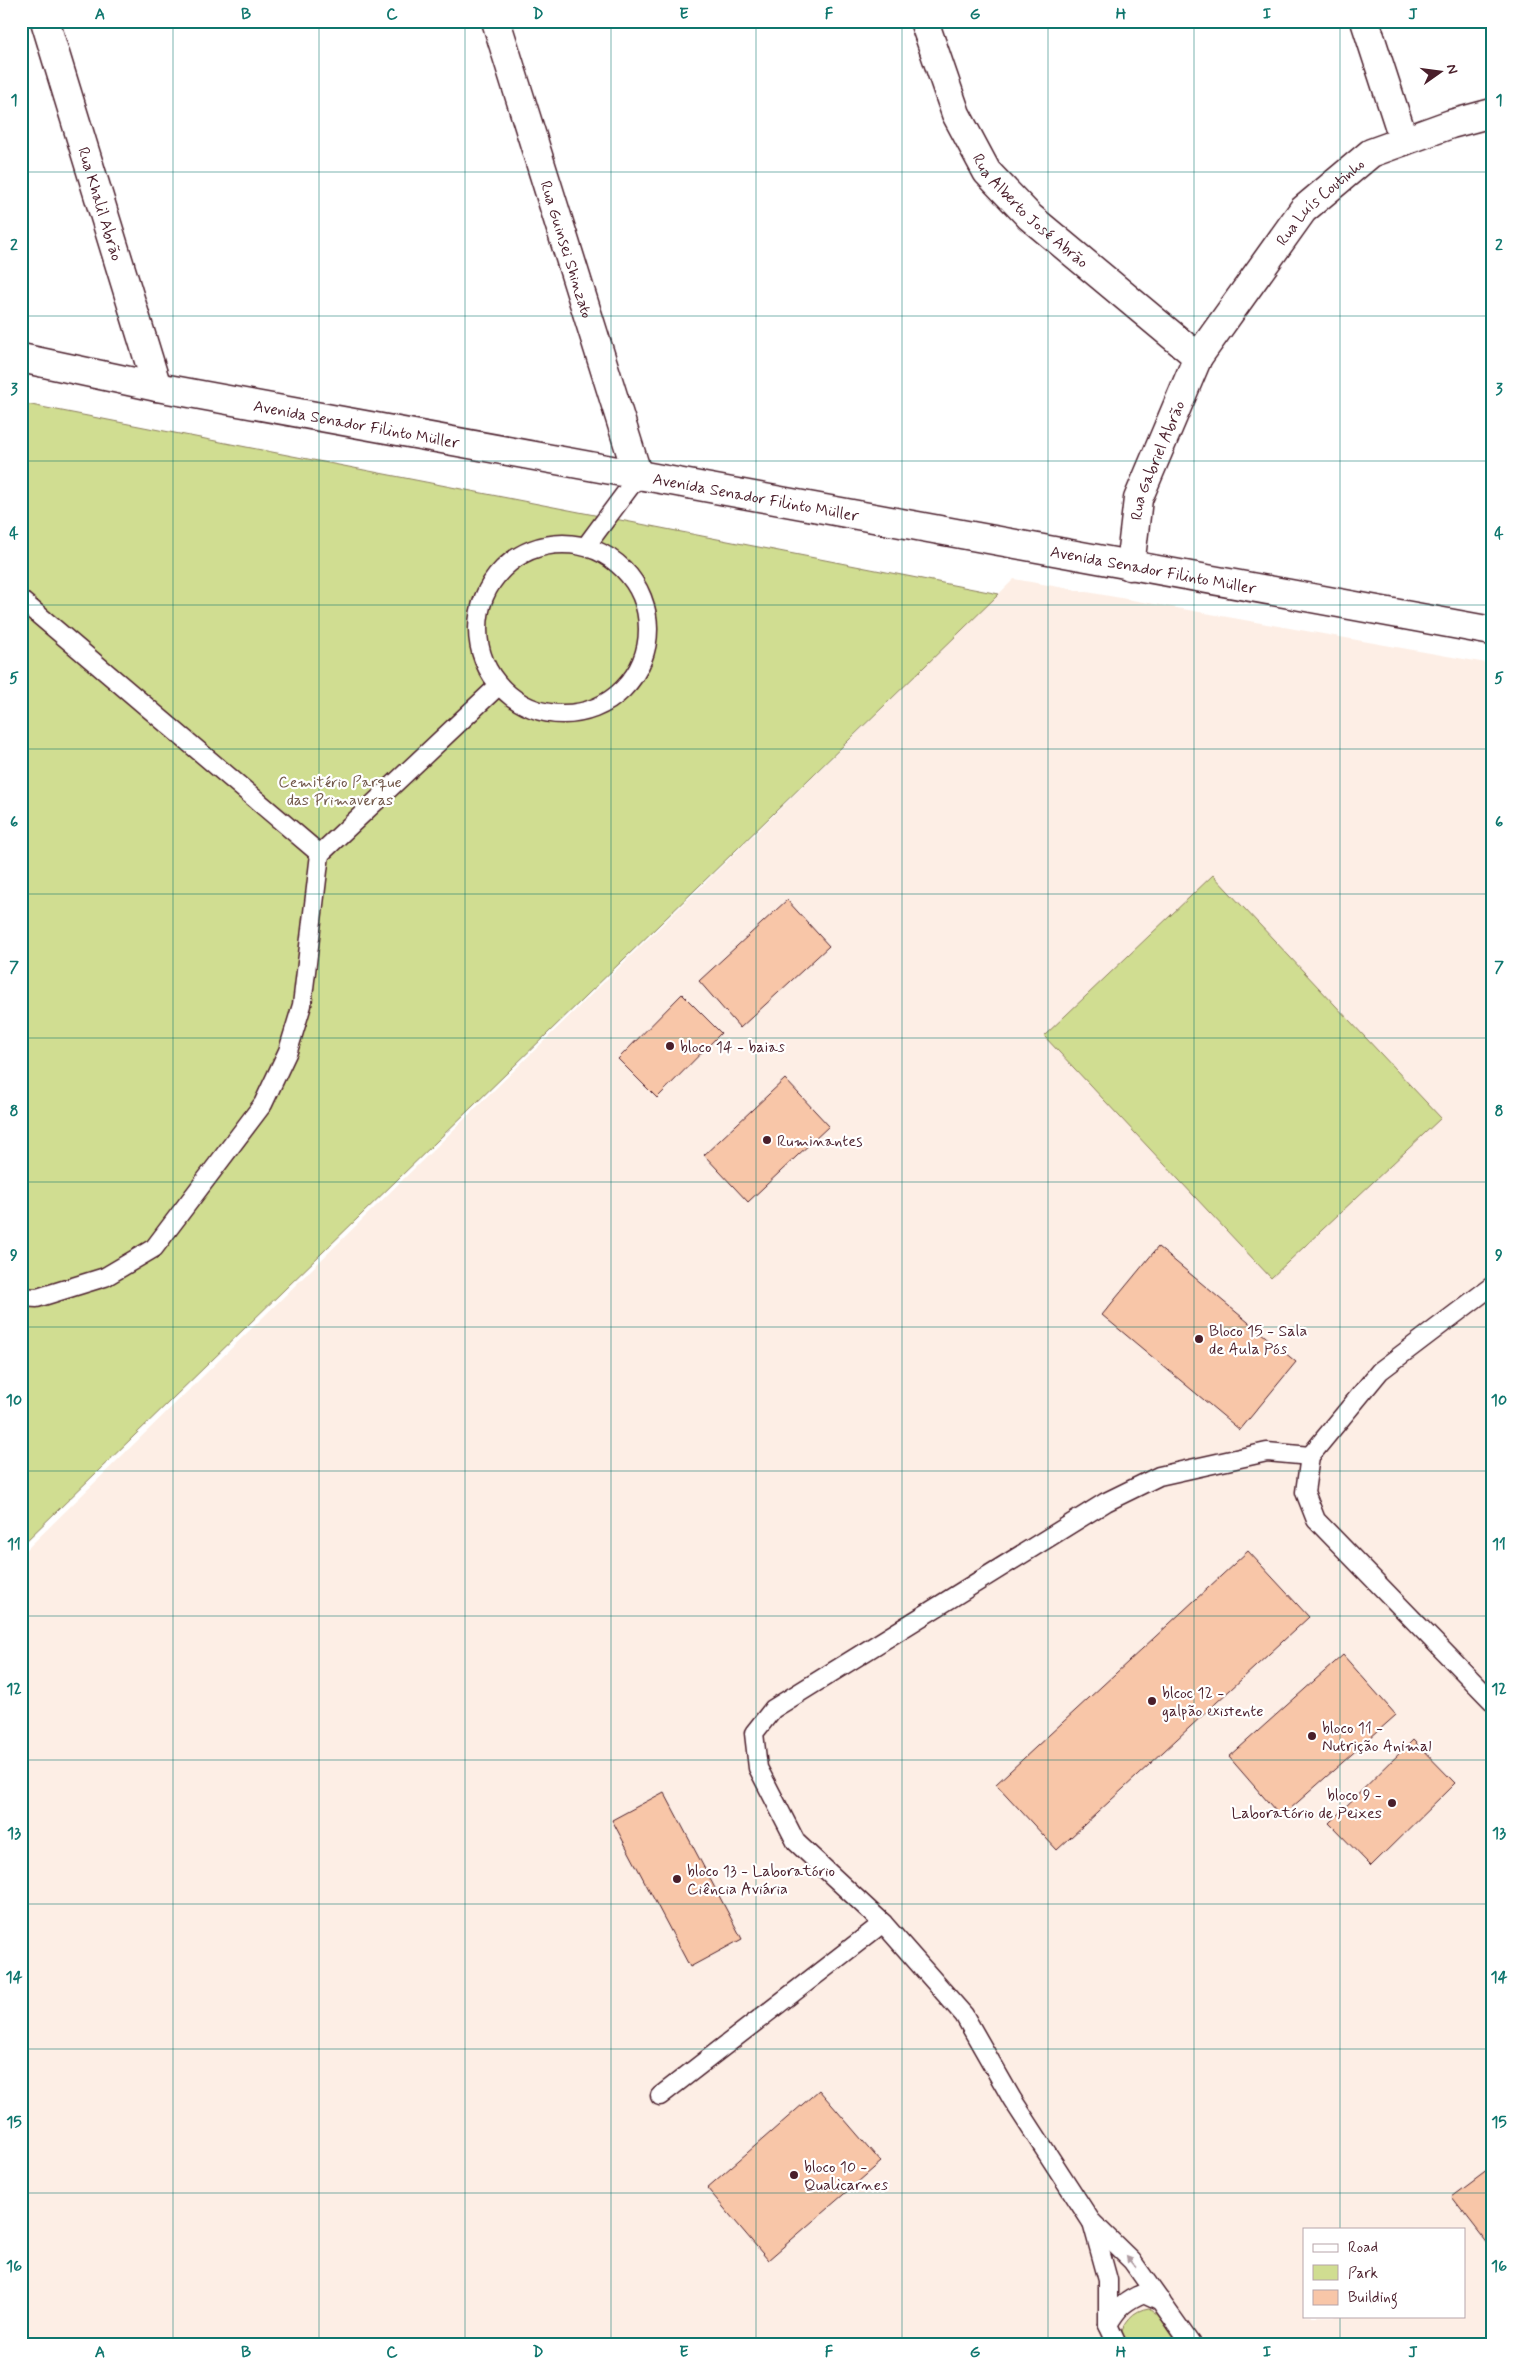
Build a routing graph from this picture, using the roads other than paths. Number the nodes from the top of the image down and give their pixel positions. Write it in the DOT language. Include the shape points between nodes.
graph roads {
  1 [pos="45,21"];
  2 [pos="496,21"];
  3 [pos="924,21"];
  4 [pos="1366,21"];
  5 [pos="1492,114"];
  6 [pos="1404,141"];
  7 [pos="1198,357"];
  8 [pos="21,358"];
  9 [pos="157,388"];
  10 [pos="638,476"];
  11 [pos="586,546"];
  12 [pos="1130,566"];
  13 [pos="24,605"];
  14 [pos="1492,631"];
  15 [pos="498,686"];
  16 [pos="320,854"];
  17 [pos="1492,1286"];
  18 [pos="21,1297"];
  19 [pos="1310,1456"];
  20 [pos="1492,1701"];
  21 [pos="883,1923"];
  22 [pos="660,2096"];
  23 [pos="1091,2221"];
  24 [pos="1160,2301"];
  25 [pos="1108,2324"];
  26 [pos="1117,2344"];
  27 [pos="1190,2344"];
  1 -- 9 [label="street, Rua Khalil Abrão"];
  2 -- 10 [label="street, Rua Guinsei Shinzato"];
  3 -- 7 [label="street, Rua Alberto José Abrão" via="956,114 987,172 1030,217"];
  4 -- 6 [label="street"];
  5 -- 6 [label="street, Rua Luís Coutinho"];
  6 -- 7 [label="street, Rua Luís Coutinho" via="1371,153 1303,210"];
  7 -- 12 [label="street, Rua Gabriel Abrão" via="1138,499"];
  8 -- 9 [label="street, Avenida Senador Filinto Müller"];
  9 -- 10 [label="street, Avenida Senador Filinto Müller"];
  10 -- 11 [label="lane"];
  10 -- 12 [label="street, Avenida Senador Filinto Müller"];
  11 -- 15 [label="lane" via="538,547 497,573 484,594 478,618 478,642 485,666"];
  11 -- 15 [label="lane" via="609,557 627,572 640,593 648,617 648,641 637,672 628,686 610,702 588,712 564,716 539,712 517,703"];
  12 -- 14 [label="street, Avenida Senador Filinto Müller"];
  13 -- 16 [label="lane"];
  15 -- 16 [label="lane"];
  16 -- 18 [label="lane" via="302,1005 288,1051 263,1104 154,1248 105,1276 37,1298"];
  17 -- 19 [label="lane" via="1380,1371"];
  19 -- 20 [label="lane" via="1305,1492 1316,1520"];
  19 -- 21 [label="lane" via="1266,1452 1159,1476 1106,1502 773,1709 754,1733 758,1768 796,1842"];
  21 -- 22 [label="lane"];
  21 -- 23 [label="lane" via="964,2015 1012,2099"];
  24 -- 23 [label="lane, one-way" via="1132,2261"];
  23 -- 25 [label="lane" via="1108,2280"];
  24 -- 25 [label="lane" via="1144,2294 1131,2298 1117,2309"];
  24 -- 27 [label="lane"];
  25 -- 26 [label="lane"];
}
